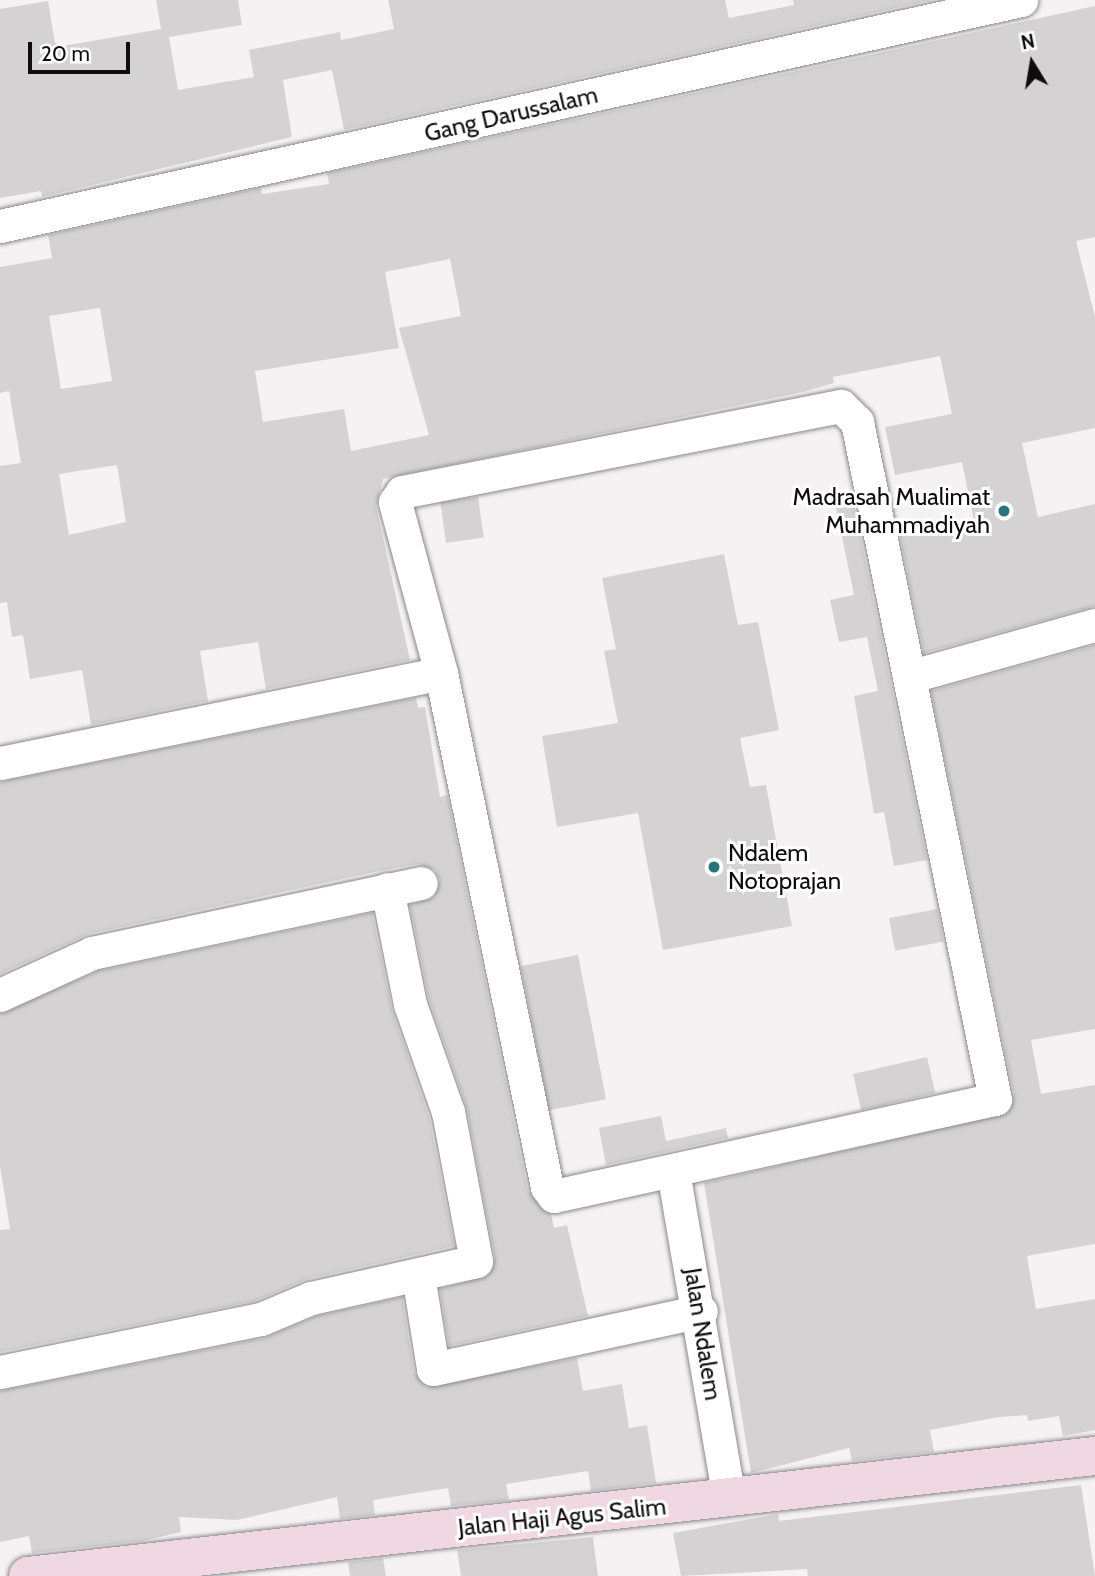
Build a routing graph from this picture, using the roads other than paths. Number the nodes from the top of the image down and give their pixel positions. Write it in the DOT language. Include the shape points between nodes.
graph roads {
  1 [pos="1021,0"];
  2 [pos="0,226"];
  3 [pos="1095,625"];
  4 [pos="442,673"];
  5 [pos="912,676"];
  6 [pos="0,763"];
  7 [pos="421,883"];
  8 [pos="387,889"];
  9 [pos="0,995"];
  10 [pos="673,1171"];
  11 [pos="418,1275"];
  12 [pos="701,1311"];
  13 [pos="0,1372"];
  14 [pos="1095,1457"];
  15 [pos="729,1498"];
  16 [pos="28,1576"];
  1 -- 2 [label="street, Gang Darussalam"];
  3 -- 5 [label="street"];
  4 -- 5 [label="street" via="394,516 402,492 841,406 857,422"];
  4 -- 6 [label="street"];
  4 -- 10 [label="street" via="547,1187 567,1197"];
  5 -- 10 [label="street" via="995,1099"];
  7 -- 8 [label="street"];
  8 -- 9 [label="street" via="92,953"];
  8 -- 11 [label="street" via="410,1004 448,1112 476,1261"];
  10 -- 12 [label="street, Jalan Ndalem"];
  11 -- 12 [label="street" via="433,1369"];
  11 -- 13 [label="street" via="311,1298 250,1321"];
  12 -- 15 [label="street, Jalan Ndalem"];
  14 -- 15 [label="street, Jalan Haji Agus Salim"];
  15 -- 16 [label="street, Jalan Haji Agus Salim"];
}
